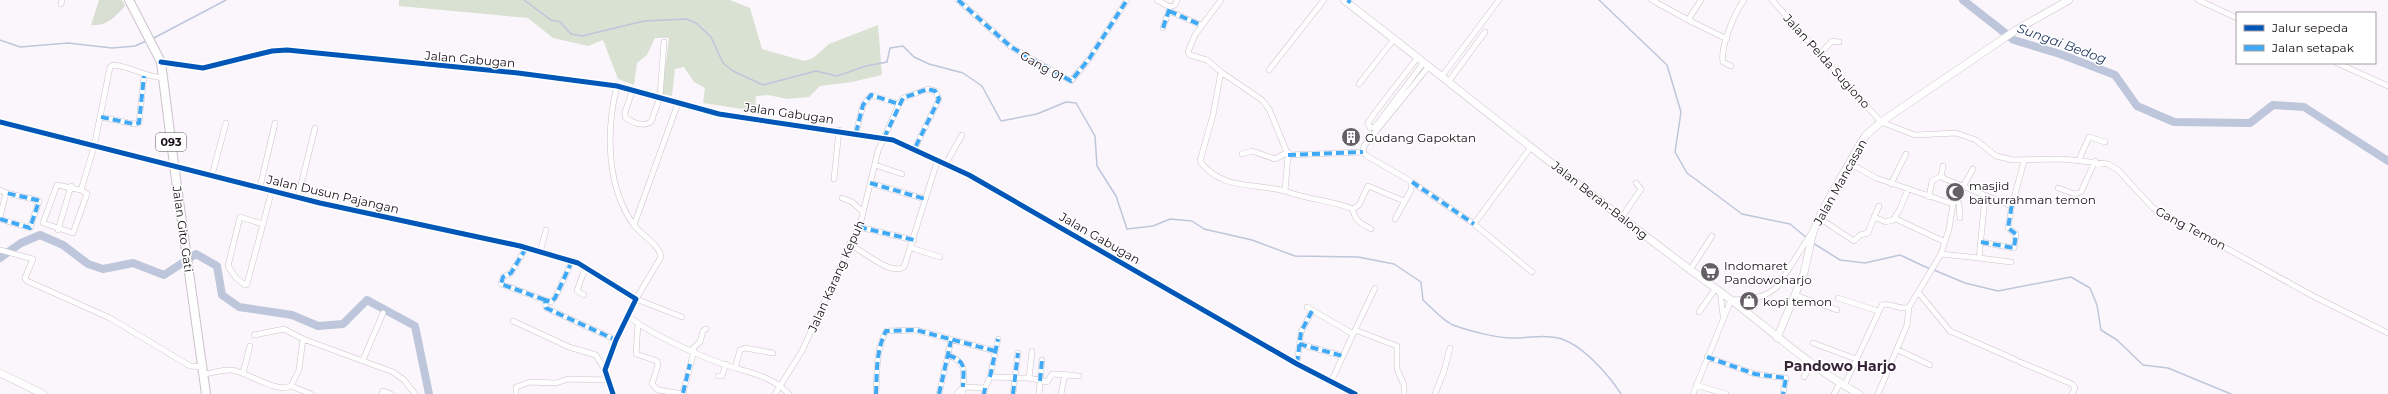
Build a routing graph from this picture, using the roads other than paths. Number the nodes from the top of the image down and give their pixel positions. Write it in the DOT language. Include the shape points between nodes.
graph roads {
  1 [pos="129,0"];
  2 [pos="958,0"];
  3 [pos="1127,0"];
  4 [pos="1158,0"];
  5 [pos="1177,0"];
  6 [pos="1221,0"];
  7 [pos="1324,0"];
  8 [pos="1500,0"];
  9 [pos="1652,0"];
  10 [pos="1701,0"];
  11 [pos="1744,0"];
  12 [pos="1772,0"];
  13 [pos="2069,0"];
  14 [pos="2198,0"];
  15 [pos="1347,1"];
  16 [pos="1170,9"];
  17 [pos="2236,18"];
  18 [pos="1690,21"];
  19 [pos="1201,25"];
  20 [pos="1163,28"];
  21 [pos="1485,32"];
  22 [pos="1394,39"];
  23 [pos="1727,39"];
  24 [pos="664,42"];
  25 [pos="1839,42"];
  26 [pos="1821,53"];
  27 [pos="1418,57"];
  28 [pos="162,62"];
  29 [pos="1427,64"];
  30 [pos="2339,64"];
  31 [pos="1731,66"];
  32 [pos="1269,70"];
  33 [pos="1221,72"];
  34 [pos="144,76"];
  35 [pos="1442,76"];
  36 [pos="163,78"];
  37 [pos="1449,81"];
  38 [pos="1359,84"];
  39 [pos="617,86"];
  40 [pos="2388,86"];
  41 [pos="633,89"];
  42 [pos="660,97"];
  43 [pos="678,103"];
  44 [pos="899,104"];
  45 [pos="101,117"];
  46 [pos="0,122"];
  47 [pos="1881,122"];
  48 [pos="226,123"];
  49 [pos="275,123"];
  50 [pos="315,128"];
  51 [pos="839,130"];
  52 [pos="856,133"];
  53 [pos="962,135"];
  54 [pos="884,138"];
  55 [pos="2105,142"];
  56 [pos="94,147"];
  57 [pos="1531,147"];
  58 [pos="914,150"];
  59 [pos="1363,152"];
  60 [pos="1288,153"];
  61 [pos="1242,154"];
  62 [pos="1906,154"];
  63 [pos="2024,160"];
  64 [pos="2079,160"];
  65 [pos="2095,161"];
  66 [pos="937,162"];
  67 [pos="1849,163"];
  68 [pos="875,165"];
  69 [pos="945,165"];
  70 [pos="1943,166"];
  71 [pos="174,167"];
  72 [pos="1973,169"];
  73 [pos="902,174"];
  74 [pos="212,175"];
  75 [pos="1941,176"];
  76 [pos="834,180"];
  77 [pos="1412,182"];
  78 [pos="870,183"];
  79 [pos="1636,183"];
  80 [pos="1891,184"];
  81 [pos="70,186"];
  82 [pos="1962,186"];
  83 [pos="260,187"];
  84 [pos="2058,188"];
  85 [pos="1908,189"];
  86 [pos="0,190"];
  87 [pos="81,190"];
  88 [pos="272,190"];
  89 [pos="1285,191"];
  90 [pos="6,193"];
  91 [pos="298,197"];
  92 [pos="1929,197"];
  93 [pos="1986,197"];
  94 [pos="842,198"];
  95 [pos="925,198"];
  96 [pos="1956,198"];
  97 [pos="1404,201"];
  98 [pos="1953,204"];
  99 [pos="2012,204"];
  100 [pos="1879,206"];
  101 [pos="1353,209"];
  102 [pos="863,212"];
  103 [pos="1622,217"];
  104 [pos="1874,217"];
  105 [pos="0,218"];
  106 [pos="1819,218"];
  107 [pos="1960,218"];
  108 [pos="1395,219"];
  109 [pos="1893,220"];
  110 [pos="263,224"];
  111 [pos="1474,224"];
  112 [pos="634,225"];
  113 [pos="859,226"];
  114 [pos="1371,229"];
  115 [pos="58,230"];
  116 [pos="546,230"];
  117 [pos="1813,232"];
  118 [pos="1712,236"];
  119 [pos="914,240"];
  120 [pos="1945,242"];
  121 [pos="1981,242"];
  122 [pos="849,244"];
  123 [pos="526,248"];
  124 [pos="911,248"];
  125 [pos="3,251"];
  126 [pos="540,252"];
  127 [pos="1940,254"];
  128 [pos="940,257"];
  129 [pos="1979,258"];
  130 [pos="572,261"];
  131 [pos="2012,262"];
  132 [pos="585,268"];
  133 [pos="1690,270"];
  134 [pos="1532,272"];
  135 [pos="1375,288"];
  136 [pos="1718,290"];
  137 [pos="1918,292"];
  138 [pos="584,295"];
  139 [pos="1795,295"];
  140 [pos="1838,298"];
  141 [pos="636,299"];
  142 [pos="545,300"];
  143 [pos="1731,300"];
  144 [pos="1306,307"];
  145 [pos="1909,307"];
  146 [pos="1312,310"];
  147 [pos="1837,310"];
  148 [pos="1878,311"];
  149 [pos="1699,312"];
  150 [pos="383,313"];
  151 [pos="628,315"];
  152 [pos="682,317"];
  153 [pos="1723,318"];
  154 [pos="513,321"];
  155 [pos="638,324"];
  156 [pos="706,329"];
  157 [pos="1354,332"];
  158 [pos="2388,333"];
  159 [pos="254,335"];
  160 [pos="998,338"];
  161 [pos="1777,338"];
  162 [pos="303,339"];
  163 [pos="616,340"];
  164 [pos="951,341"];
  165 [pos="1299,344"];
  166 [pos="1813,344"];
  167 [pos="250,346"];
  168 [pos="1450,348"];
  169 [pos="693,350"];
  170 [pos="1898,350"];
  171 [pos="995,351"];
  172 [pos="1032,351"];
  173 [pos="772,353"];
  174 [pos="1018,353"];
  175 [pos="948,355"];
  176 [pos="1343,356"];
  177 [pos="1706,357"];
  178 [pos="1856,359"];
  179 [pos="363,360"];
  180 [pos="1042,360"];
  181 [pos="726,364"];
  182 [pos="1297,364"];
  183 [pos="1811,364"];
  184 [pos="1930,365"];
  185 [pos="735,368"];
  186 [pos="204,370"];
  187 [pos="605,370"];
  188 [pos="0,373"];
  189 [pos="243,373"];
  190 [pos="1065,374"];
  191 [pos="718,376"];
  192 [pos="1080,376"];
  193 [pos="990,377"];
  194 [pos="1804,377"];
  195 [pos="1014,378"];
  196 [pos="1029,378"];
  197 [pos="609,380"];
  198 [pos="1040,381"];
  199 [pos="1331,382"];
  200 [pos="1842,384"];
  201 [pos="1696,385"];
  202 [pos="291,386"];
  203 [pos="779,386"];
  204 [pos="963,387"];
  205 [pos="985,388"];
  206 [pos="38,393"];
  207 [pos="206,394"];
  208 [pos="311,394"];
  209 [pos="382,394"];
  210 [pos="391,394"];
  211 [pos="416,394"];
  212 [pos="516,394"];
  213 [pos="613,394"];
  214 [pos="683,394"];
  215 [pos="775,394"];
  216 [pos="789,394"];
  217 [pos="876,394"];
  218 [pos="939,394"];
  219 [pos="957,394"];
  220 [pos="963,394"];
  221 [pos="984,394"];
  222 [pos="1013,394"];
  223 [pos="1039,394"];
  224 [pos="1061,394"];
  225 [pos="1355,394"];
  226 [pos="1404,394"];
  227 [pos="1435,394"];
  228 [pos="1693,394"];
  229 [pos="1726,394"];
  230 [pos="1783,394"];
  231 [pos="1834,394"];
  232 [pos="1859,394"];
  233 [pos="1878,394"];
  234 [pos="2072,394"];
  1 -- 28 [label="main road, Jalan Gito Gati / 093"];
  2 -- 3 [label="street, Gang 01" via="1011,47 1071,81 1089,59"];
  4 -- 16 [label="street"];
  5 -- 16 [label="street"];
  6 -- 19 [label="street"];
  7 -- 32 [label="street"];
  8 -- 35 [label="street"];
  9 -- 18 [label="street"];
  10 -- 18 [label="street"];
  11 -- 23 [label="street"];
  12 -- 26 [label="street, Jalan Pelda Sugiono"];
  13 -- 47 [label="main road, Jalan Mancasan" via="2016,30"];
  14 -- 17 [label="street"];
  15 -- 22 [label="main road, Jalan Beran-Balong"];
  16 -- 19 [label="street"];
  16 -- 20 [label="street"];
  18 -- 23 [label="street"];
  19 -- 33 [label="street" via="1188,52 1207,60"];
  21 -- 37 [label="street"];
  22 -- 27 [label="main road, Jalan Beran-Balong"];
  22 -- 38 [label="street"];
  23 -- 31 [label="street" via="1722,61"];
  24 -- 42 [label="street"];
  25 -- 26 [label="street" via="1832,41"];
  26 -- 47 [label="street, Jalan Pelda Sugiono"];
  27 -- 29 [label="main road, Jalan Beran-Balong"];
  27 -- 29 [label="street" via="1374,114 1368,123 1370,128 1375,127"];
  28 -- 36 [label="main road, Jalan Gito Gati / 093"];
  28 -- 39 [label="street, Jalan Gabugan" via="203,68 287,50 518,73"];
  29 -- 35 [label="main road, Jalan Beran-Balong"];
  29 -- 59 [label="street" via="1364,146"];
  30 -- 40 [label="street"];
  33 -- 60 [label="street" via="1242,85 1269,109"];
  33 -- 89 [label="street" via="1213,115 1200,161 1220,180"];
  34 -- 36 [label="street"];
  34 -- 45 [label="street" via="137,124"];
  34 -- 45 [label="street" via="133,68 111,66"];
  35 -- 37 [label="main road, Jalan Beran-Balong"];
  36 -- 71 [label="main road, Jalan Gito Gati / 093"];
  37 -- 57 [label="main road, Jalan Beran-Balong"];
  39 -- 41 [label="street, Jalan Gabugan"];
  39 -- 112 [label="street" via="610,131 612,157 619,192"];
  41 -- 42 [label="street, Jalan Gabugan"];
  41 -- 42 [label="street" via="625,117 641,124 651,122"];
  42 -- 43 [label="street, Jalan Gabugan"];
  43 -- 51 [label="street, Jalan Gabugan" via="719,114"];
  43 -- 112 [label="street"];
  44 -- 52 [label="street" via="871,95 863,105"];
  44 -- 54 [label="street, Jalan Karang Kepuh"];
  44 -- 58 [label="street" via="903,98 928,89 939,95 936,108"];
  45 -- 56 [label="street"];
  46 -- 56 [label="street, Jalan Dusun Pajangan"];
  47 -- 63 [label="street, Gang Temon" via="1915,135 1956,133 1976,140 1996,156"];
  47 -- 67 [label="main road, Jalan Mancasan" via="1866,135"];
  48 -- 74 [label="street"];
  49 -- 83 [label="street"];
  50 -- 91 [label="street"];
  51 -- 52 [label="street, Jalan Gabugan"];
  51 -- 76 [label="street"];
  52 -- 54 [label="street, Jalan Gabugan"];
  53 -- 69 [label="street"];
  54 -- 58 [label="street, Jalan Gabugan"];
  54 -- 68 [label="street, Jalan Karang Kepuh"];
  55 -- 64 [label="street" via="2088,138"];
  56 -- 71 [label="street, Jalan Dusun Pajangan"];
  56 -- 87 [label="street"];
  57 -- 103 [label="main road, Jalan Beran-Balong"];
  57 -- 111 [label="street"];
  58 -- 66 [label="street, Jalan Gabugan"];
  59 -- 60 [label="street"];
  59 -- 77 [label="street"];
  60 -- 61 [label="street" via="1275,159 1252,151"];
  60 -- 89 [label="street"];
  62 -- 80 [label="street"];
  63 -- 64 [label="street, Gang Temon"];
  63 -- 99 [label="street"];
  64 -- 65 [label="street, Gang Temon"];
  65 -- 84 [label="street" via="2081,192 2075,194"];
  65 -- 158 [label="street, Gang Temon" via="2118,170 2153,208 2313,296"];
  66 -- 69 [label="street, Jalan Gabugan"];
  66 -- 95 [label="street"];
  67 -- 80 [label="street"];
  67 -- 106 [label="main road, Jalan Mancasan"];
  68 -- 73 [label="street"];
  68 -- 78 [label="street, Jalan Karang Kepuh"];
  69 -- 182 [label="street, Jalan Gabugan" via="970,175"];
  70 -- 75 [label="street"];
  71 -- 74 [label="street, Jalan Dusun Pajangan"];
  71 -- 186 [label="main road, Jalan Gito Gati / 093"];
  72 -- 82 [label="street"];
  74 -- 83 [label="street, Jalan Dusun Pajangan"];
  75 -- 82 [label="street"];
  75 -- 92 [label="street" via="1932,181"];
  77 -- 97 [label="street" via="1411,190"];
  77 -- 111 [label="street"];
  78 -- 95 [label="street"];
  78 -- 102 [label="street, Jalan Karang Kepuh"];
  79 -- 103 [label="street" via="1641,189"];
  80 -- 85 [label="street"];
  81 -- 87 [label="street"];
  81 -- 115 [label="street"];
  81 -- 115 [label="street" via="56,186 43,224"];
  82 -- 93 [label="street"];
  82 -- 96 [label="street"];
  83 -- 88 [label="street, Jalan Dusun Pajangan"];
  85 -- 92 [label="street"];
  85 -- 109 [label="street"];
  86 -- 90 [label="street"];
  87 -- 115 [label="street" via="87,194 73,233"];
  88 -- 91 [label="street, Jalan Dusun Pajangan"];
  88 -- 110 [label="street"];
  89 -- 101 [label="street" via="1338,202"];
  90 -- 105 [label="street"];
  90 -- 105 [label="street" via="37,200 39,206 30,228"];
  91 -- 123 [label="street, Jalan Dusun Pajangan"];
  92 -- 98 [label="street"];
  93 -- 99 [label="street" via="2007,205"];
  93 -- 121 [label="street"];
  94 -- 102 [label="street" via="852,202"];
  95 -- 119 [label="street"];
  96 -- 98 [label="street"];
  96 -- 107 [label="street"];
  97 -- 101 [label="street" via="1371,186 1367,188 1359,205"];
  97 -- 108 [label="street"];
  98 -- 120 [label="street"];
  99 -- 121 [label="street" via="2008,228 2016,234 2014,248"];
  100 -- 104 [label="street"];
  101 -- 114 [label="street" via="1356,221"];
  102 -- 113 [label="street, Jalan Karang Kepuh"];
  103 -- 133 [label="main road, Jalan Beran-Balong"];
  104 -- 106 [label="street" via="1868,233 1860,235 1854,241"];
  104 -- 109 [label="street" via="1886,222"];
  106 -- 117 [label="main road, Jalan Mancasan"];
  109 -- 120 [label="street"];
  110 -- 110 [label="street" via="247,284 245,285 236,278 228,266 240,217"];
  111 -- 134 [label="street"];
  112 -- 141 [label="street" via="658,250 661,257"];
  113 -- 119 [label="street"];
  113 -- 122 [label="street, Jalan Karang Kepuh"];
  116 -- 126 [label="street"];
  117 -- 139 [label="main road, Jalan Mancasan" via="1808,258"];
  117 -- 143 [label="street" via="1771,293 1755,299"];
  118 -- 133 [label="street"];
  119 -- 124 [label="street"];
  120 -- 127 [label="street"];
  121 -- 129 [label="street"];
  122 -- 124 [label="street" via="882,265 899,269 904,268"];
  122 -- 203 [label="street, Jalan Karang Kepuh" via="836,280 802,351"];
  123 -- 126 [label="street, Jalan Dusun Pajangan"];
  123 -- 142 [label="street" via="511,273 503,277 501,284"];
  124 -- 128 [label="street"];
  125 -- 186 [label="street" via="33,259 25,280 110,318 190,366"];
  126 -- 130 [label="street, Jalan Dusun Pajangan"];
  127 -- 129 [label="street"];
  127 -- 137 [label="street"];
  129 -- 131 [label="street"];
  130 -- 132 [label="street, Jalan Dusun Pajangan"];
  130 -- 142 [label="street" via="555,298 551,302"];
  132 -- 138 [label="street" via="577,291"];
  132 -- 141 [label="street, Jalan Dusun Pajangan"];
  133 -- 136 [label="main road, Jalan Beran-Balong"];
  135 -- 157 [label="street"];
  136 -- 143 [label="main road, Jalan Beran-Balong"];
  136 -- 149 [label="street"];
  136 -- 153 [label="street" via="1723,304"];
  137 -- 145 [label="street"];
  137 -- 234 [label="street" via="1950,331 2072,384 2075,388"];
  139 -- 147 [label="street"];
  139 -- 161 [label="main road, Jalan Mancasan"];
  140 -- 148 [label="street"];
  141 -- 151 [label="street"];
  141 -- 152 [label="street, Jalan Dusun Pajangan"];
  142 -- 163 [label="street" via="550,311"];
  143 -- 153 [label="street"];
  143 -- 161 [label="main road, Jalan Beran-Balong"];
  144 -- 146 [label="street"];
  145 -- 148 [label="street" via="1903,309 1886,304"];
  145 -- 170 [label="street" via="1907,325"];
  146 -- 157 [label="street"];
  146 -- 165 [label="street" via="1301,332"];
  148 -- 178 [label="street"];
  150 -- 179 [label="street"];
  151 -- 155 [label="street"];
  151 -- 163 [label="street"];
  153 -- 177 [label="street"];
  154 -- 187 [label="street" via="596,355"];
  155 -- 169 [label="street"];
  155 -- 214 [label="street" via="636,354 657,361 658,365 652,384 658,390"];
  156 -- 169 [label="street"];
  157 -- 176 [label="street"];
  157 -- 226 [label="street" via="1397,347 1397,369 1404,385"];
  159 -- 162 [label="street" via="284,329"];
  160 -- 171 [label="street"];
  161 -- 183 [label="main road, Jalan Beran-Balong"];
  162 -- 179 [label="street"];
  162 -- 202 [label="street" via="299,370"];
  163 -- 187 [label="street"];
  164 -- 171 [label="street"];
  164 -- 175 [label="street"];
  164 -- 217 [label="street" via="916,330 886,331 881,342"];
  165 -- 176 [label="street"];
  165 -- 182 [label="street"];
  166 -- 178 [label="street"];
  167 -- 189 [label="street"];
  168 -- 227 [label="street"];
  169 -- 181 [label="street"];
  169 -- 214 [label="street"];
  170 -- 184 [label="street"];
  170 -- 233 [label="street"];
  171 -- 193 [label="street"];
  172 -- 196 [label="street"];
  173 -- 185 [label="street" via="745,348 740,350"];
  174 -- 195 [label="street"];
  175 -- 204 [label="street" via="959,359 963,367"];
  175 -- 218 [label="street"];
  176 -- 199 [label="street"];
  177 -- 201 [label="street"];
  177 -- 230 [label="street" via="1751,373 1786,378"];
  178 -- 200 [label="street"];
  179 -- 211 [label="street" via="394,372"];
  180 -- 198 [label="street"];
  181 -- 185 [label="street"];
  181 -- 191 [label="street" via="722,376"];
  182 -- 199 [label="street, Jalan Gabugan"];
  183 -- 194 [label="street"];
  183 -- 200 [label="main road, Jalan Beran-Balong"];
  185 -- 203 [label="street" via="769,378"];
  186 -- 189 [label="street" via="231,370"];
  186 -- 207 [label="main road, Jalan Gito Gati / 093"];
  187 -- 197 [label="street"];
  188 -- 206 [label="main road"];
  189 -- 202 [label="street" via="254,380 275,387 286,389"];
  190 -- 192 [label="street"];
  190 -- 198 [label="street" via="1052,374 1046,382"];
  190 -- 224 [label="street"];
  193 -- 195 [label="street"];
  193 -- 205 [label="street"];
  195 -- 196 [label="street"];
  195 -- 222 [label="street"];
  196 -- 198 [label="street"];
  197 -- 212 [label="street" via="574,378 549,384 530,382 516,387"];
  197 -- 213 [label="street"];
  198 -- 223 [label="street"];
  199 -- 225 [label="street, Jalan Gabugan"];
  200 -- 231 [label="street"];
  200 -- 232 [label="main road, Jalan Beran-Balong"];
  201 -- 228 [label="street"];
  201 -- 229 [label="street"];
  202 -- 208 [label="street"];
  203 -- 215 [label="street, Jalan Karang Kepuh"];
  203 -- 216 [label="street"];
  204 -- 205 [label="street"];
  204 -- 219 [label="street"];
  204 -- 220 [label="street"];
  205 -- 221 [label="street"];
  209 -- 210 [label="street" via="383,391"];
}
